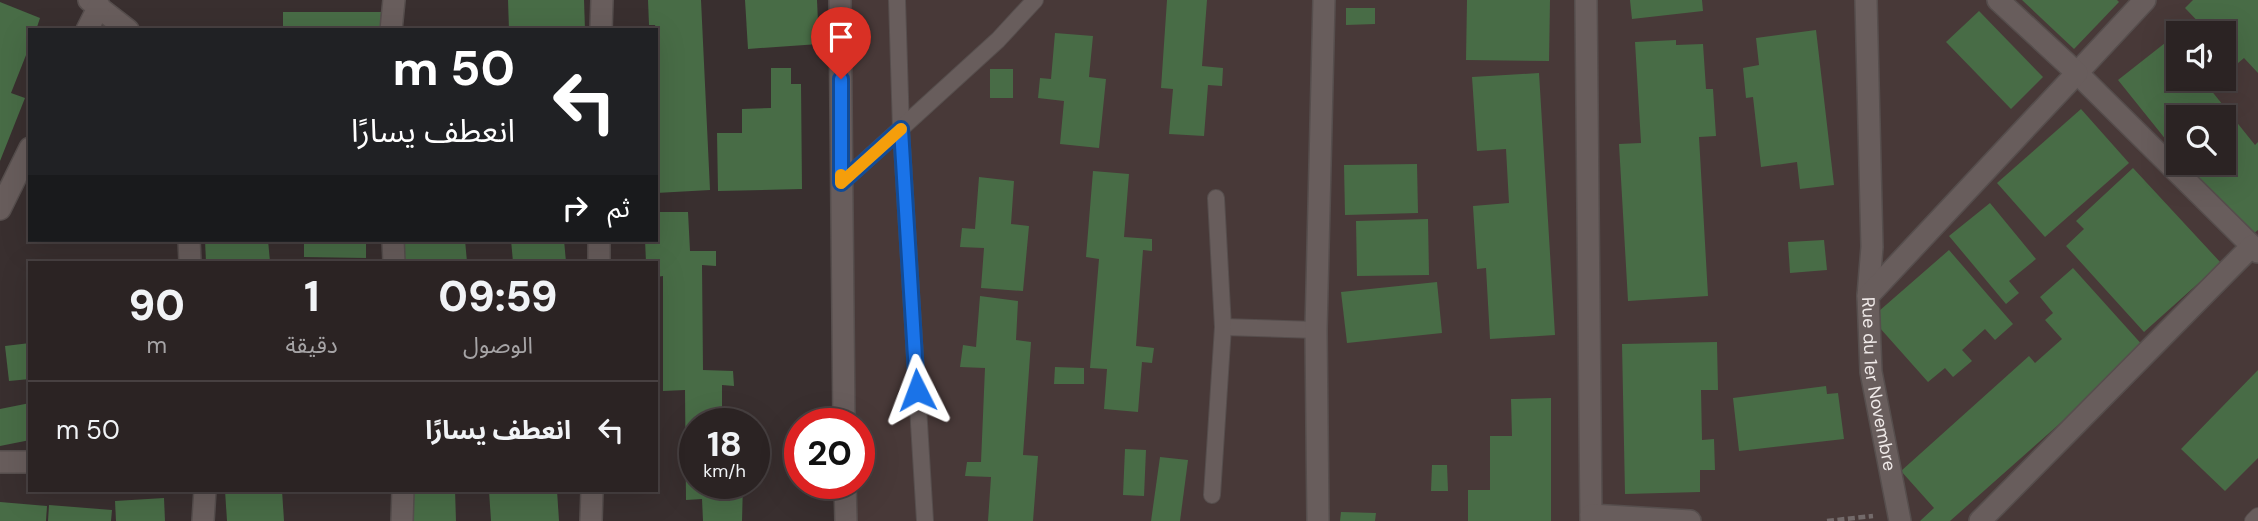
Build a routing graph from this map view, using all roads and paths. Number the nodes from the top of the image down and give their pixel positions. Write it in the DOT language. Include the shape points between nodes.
graph roads {
  1 [pos="394,0"];
  2 [pos="602,0"];
  3 [pos="840,0"];
  4 [pos="897,0"];
  5 [pos="1035,0"];
  6 [pos="1324,0"];
  7 [pos="1586,0"];
  8 [pos="1866,0"];
  9 [pos="1998,0"];
  10 [pos="2145,0"];
  11 [pos="94,3"];
  12 [pos="88,28"];
  13 [pos="125,28"];
  14 [pos="391,28"];
  15 [pos="601,28"];
  16 [pos="2077,74"];
  17 [pos="901,129"];
  18 [pos="28,152"];
  19 [pos="841,183"];
  20 [pos="1216,198"];
  21 [pos="0,209"];
  22 [pos="189,242"];
  23 [pos="393,242"];
  24 [pos="599,242"];
  25 [pos="2255,249"];
  26 [pos="190,261"];
  27 [pos="394,261"];
  28 [pos="599,261"];
  29 [pos="1868,296"];
  30 [pos="1223,327"];
  31 [pos="1316,330"];
  32 [pos="845,408"];
  33 [pos="0,462"];
  34 [pos="28,462"];
  35 [pos="205,492"];
  36 [pos="403,492"];
  37 [pos="592,492"];
  38 [pos="1212,495"];
  39 [pos="845,499"];
  40 [pos="2258,516"];
  41 [pos="1899,517"];
  42 [pos="1591,518"];
  43 [pos="203,521"];
  44 [pos="402,521"];
  45 [pos="591,521"];
  46 [pos="846,521"];
  47 [pos="925,521"];
  48 [pos="1318,521"];
  49 [pos="1690,521"];
  50 [pos="1827,521"];
  51 [pos="1980,521"];
  52 [pos="2253,521"];
  1 -- 14 [label="street"];
  2 -- 15 [label="street"];
  3 -- 19 [label="street"];
  4 -- 17 [label="lane"];
  5 -- 17 [label="lane"];
  6 -- 31 [label="street"];
  7 -- 42 [label="street"];
  8 -- 29 [label="street, Rue du 1er Novembre" via="1872,247"];
  9 -- 16 [label="street"];
  10 -- 16 [label="street"];
  11 -- 12 [label="street"];
  11 -- 13 [label="street"];
  16 -- 25 [label="street"];
  16 -- 29 [label="street"];
  17 -- 19 [label="lane"];
  17 -- 47 [label="lane"];
  18 -- 21 [label="street"];
  19 -- 32 [label="street"];
  20 -- 30 [label="lane"];
  22 -- 26 [label="street"];
  23 -- 27 [label="street"];
  24 -- 28 [label="street"];
  25 -- 51 [label="street"];
  29 -- 41 [label="street, Rue du 1er Novembre" via="1871,372"];
  30 -- 31 [label="lane"];
  30 -- 38 [label="lane"];
  31 -- 48 [label="street"];
  33 -- 34 [label="street"];
  35 -- 43 [label="street"];
  36 -- 44 [label="street"];
  37 -- 45 [label="street"];
  39 -- 46 [label="street"];
  40 -- 52 [label="lane"];
  41 -- 50 [label="path"];
  42 -- 49 [label="street"];
}
